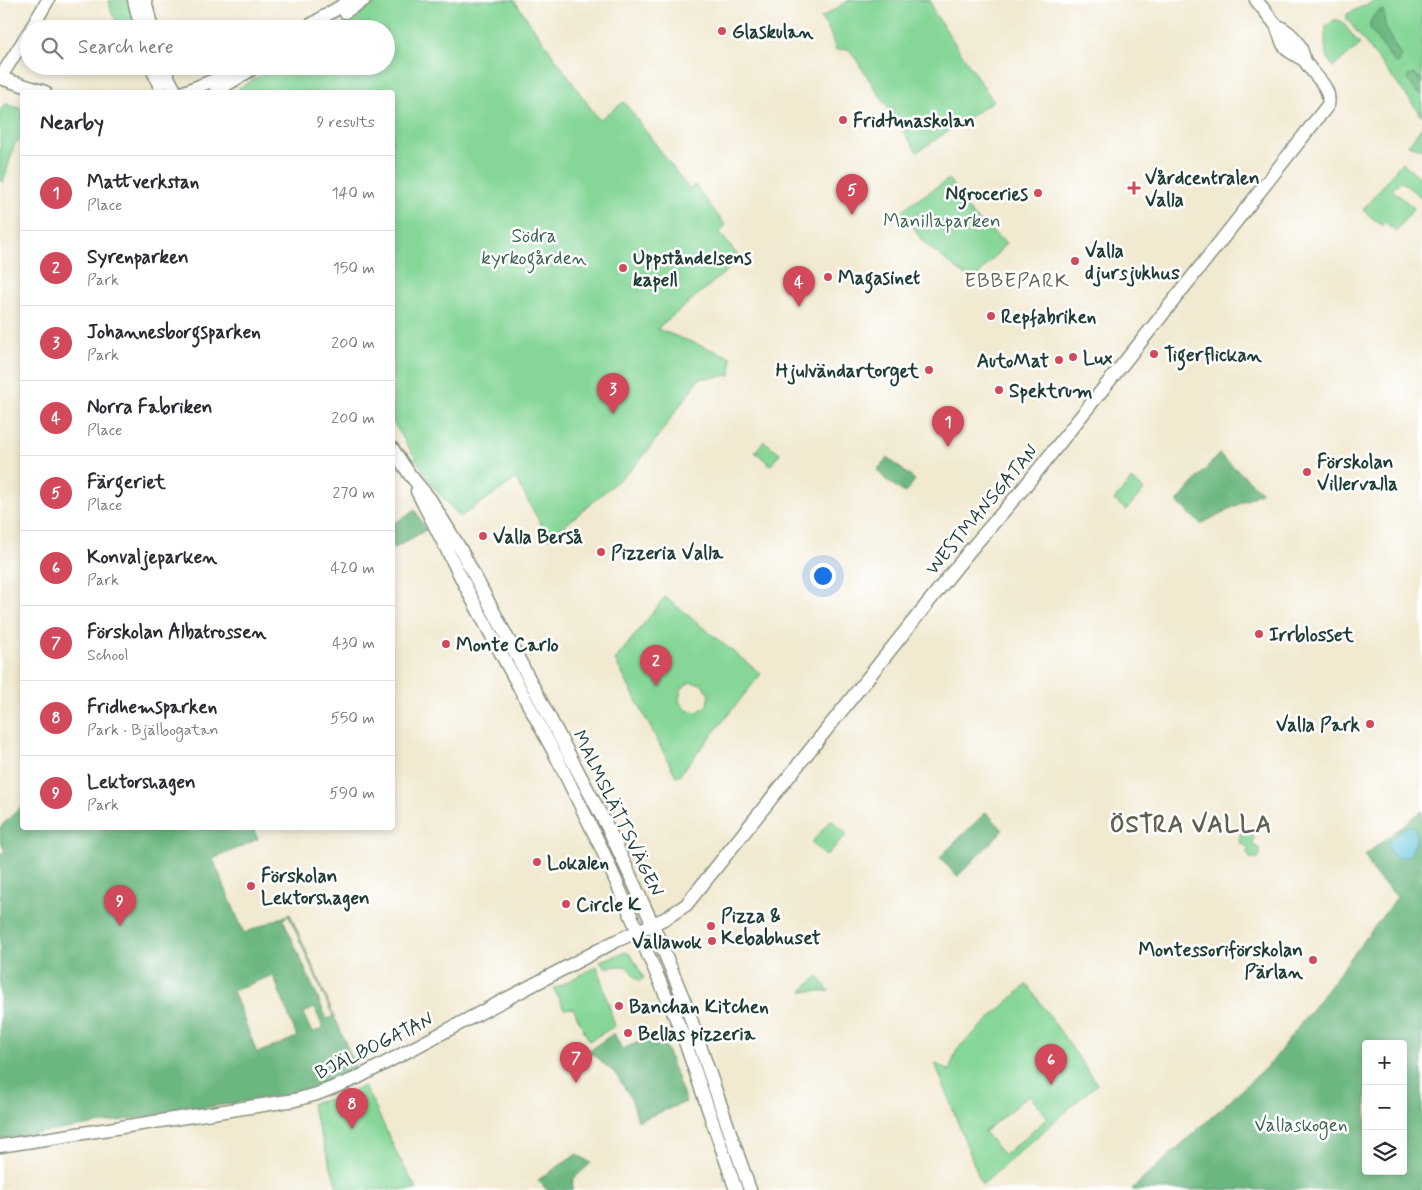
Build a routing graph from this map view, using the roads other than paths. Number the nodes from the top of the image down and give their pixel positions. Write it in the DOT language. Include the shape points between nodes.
graph roads {
  1 [pos="48,0"];
  2 [pos="134,0"];
  3 [pos="145,0"];
  4 [pos="351,0"];
  5 [pos="364,0"];
  6 [pos="1256,0"];
  7 [pos="36,20"];
  8 [pos="139,20"];
  9 [pos="150,20"];
  10 [pos="319,20"];
  11 [pos="332,20"];
  12 [pos="20,46"];
  13 [pos="155,75"];
  14 [pos="167,75"];
  15 [pos="226,75"];
  16 [pos="242,75"];
  17 [pos="222,77"];
  18 [pos="0,78"];
  19 [pos="39,90"];
  20 [pos="161,90"];
  21 [pos="175,90"];
  22 [pos="189,90"];
  23 [pos="200,90"];
  24 [pos="217,90"];
  25 [pos="395,452"];
  26 [pos="410,475"];
  27 [pos="653,925"];
  28 [pos="639,931"];
  29 [pos="0,1146"];
  30 [pos="736,1190"];
  31 [pos="750,1190"];
  1 -- 7 [label="main road"];
  2 -- 8 [label="main road"];
  3 -- 9 [label="main road"];
  4 -- 10 [label="main road"];
  5 -- 11 [label="main road"];
  6 -- 27 [label="main road, WESTMANSGATAN" via="1276,25 1294,38 1304,60 1327,90 1328,105 696,895"];
  12 -- 18 [label="main road"];
  13 -- 20 [label="main road"];
  14 -- 21 [label="main road"];
  15 -- 17 [label="main road"];
  16 -- 24 [label="main road"];
  17 -- 22 [label="main road"];
  17 -- 23 [label="main road"];
  18 -- 19 [label="main road"];
  25 -- 26 [label="main road, MALMSLÄTTSVÄGEN"];
  26 -- 27 [label="main road, MALMSLÄTTSVÄGEN" via="447,526 490,604 609,830"];
  26 -- 28 [label="main road, MALMSLÄTTSVÄGEN" via="587,817"];
  27 -- 28 [label="main road, BJÄLBOGATAN"];
  27 -- 31 [label="main road, MALMSLÄTTSVÄGEN" via="695,1029"];
  28 -- 29 [label="main road, BJÄLBOGATAN" via="357,1078 317,1094"];
  28 -- 30 [label="main road, MALMSLÄTTSVÄGEN" via="684,1038"];
}
